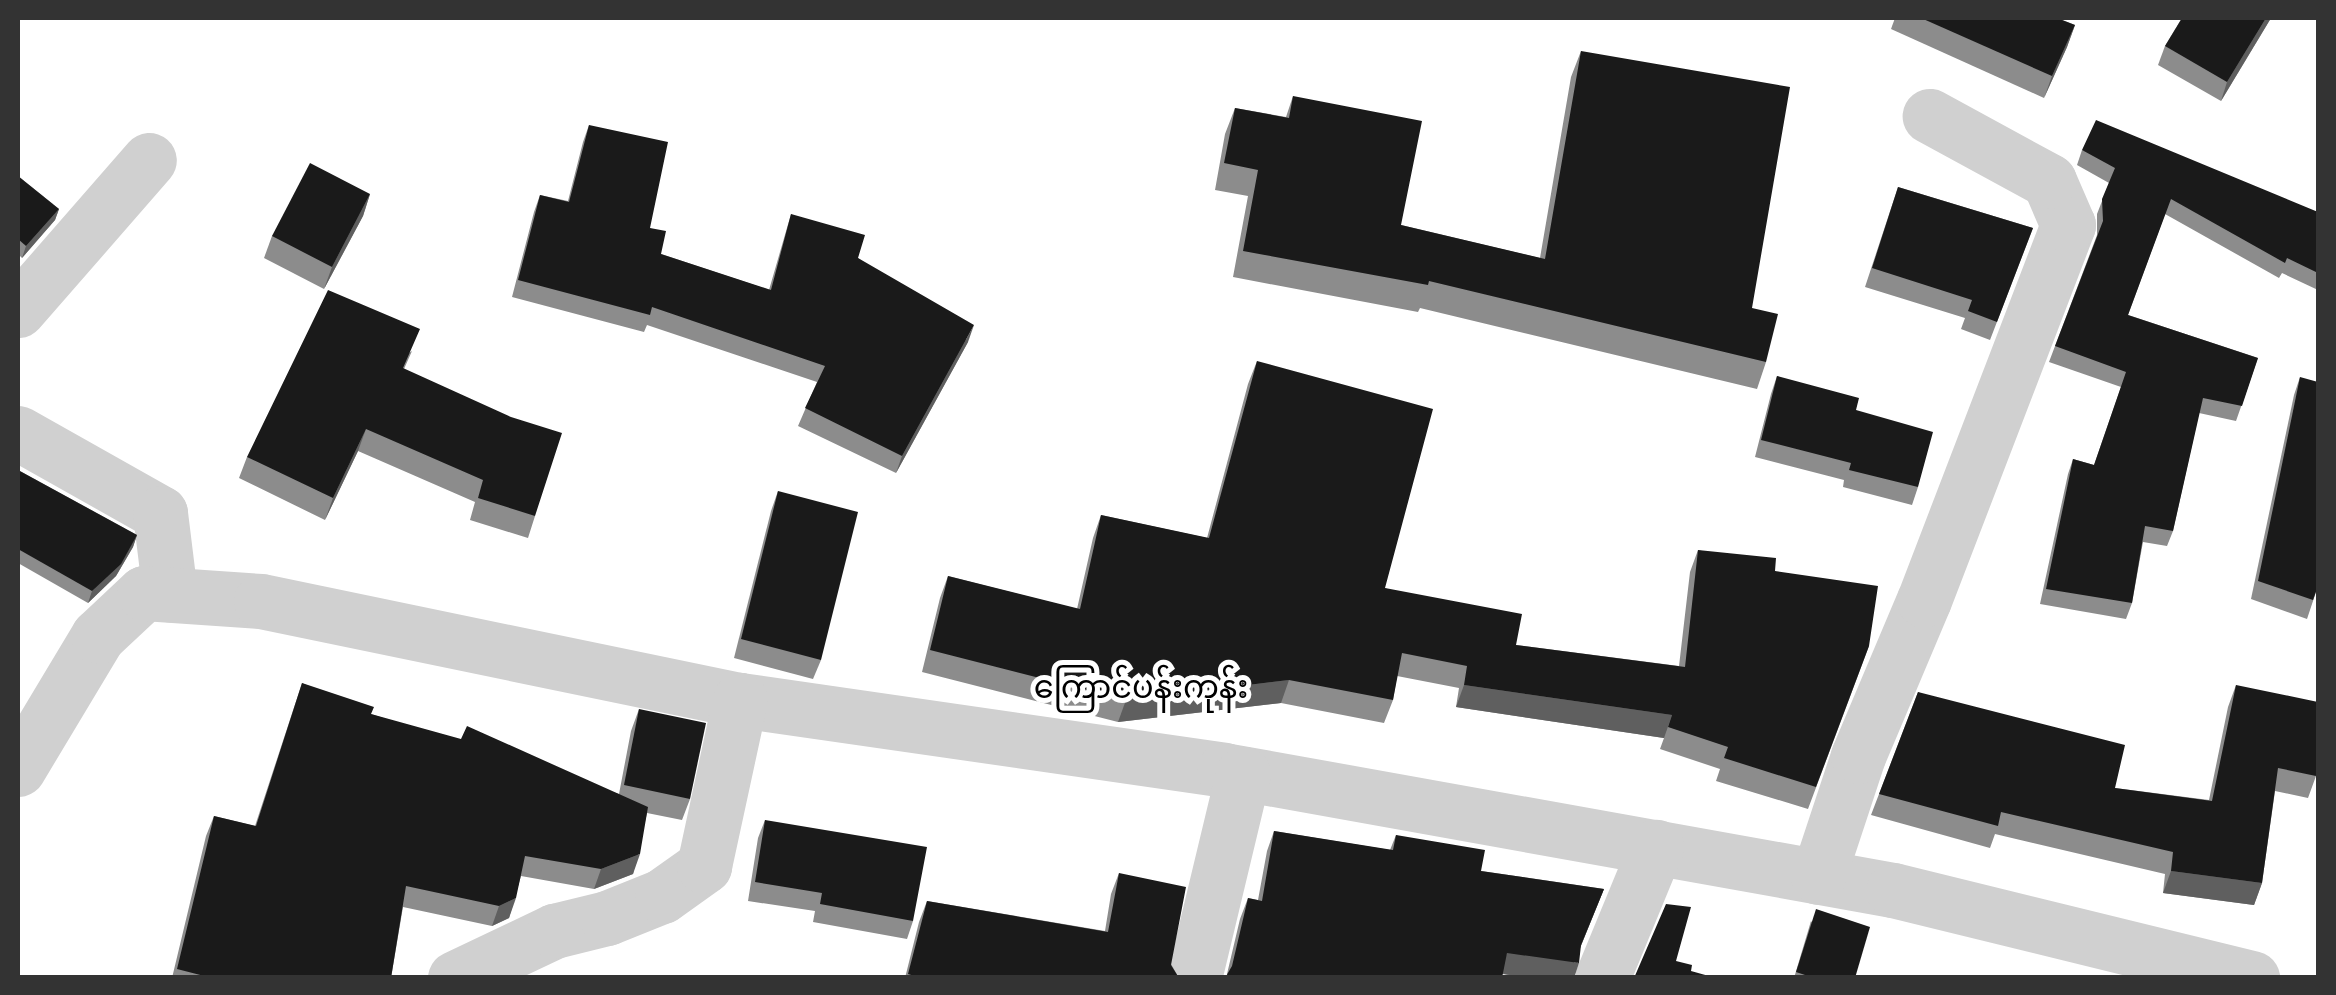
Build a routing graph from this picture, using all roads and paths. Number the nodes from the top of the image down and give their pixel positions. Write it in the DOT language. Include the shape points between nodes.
graph roads {
  1 [pos="1930,116"];
  2 [pos="149,160"];
  3 [pos="18,310"];
  4 [pos="18,432"];
  5 [pos="170,594"];
  6 [pos="740,700"];
  7 [pos="18,769"];
  8 [pos="1243,774"];
  9 [pos="1656,848"];
  10 [pos="1818,877"];
  11 [pos="455,978"];
  12 [pos="1194,978"];
  13 [pos="1602,978"];
  14 [pos="2252,978"];
  1 -- 10 [label="street" via="2049,181 2068,225 1858,756"];
  2 -- 3 [label="street"];
  4 -- 5 [label="street" via="160,513"];
  5 -- 6 [label="street" via="261,601"];
  5 -- 7 [label="street" via="144,593 98,636"];
  6 -- 8 [label="street"];
  6 -- 11 [label="street" via="704,866 662,896 554,931"];
  8 -- 9 [label="street"];
  8 -- 12 [label="street"];
  9 -- 10 [label="street"];
  9 -- 13 [label="street"];
  10 -- 14 [label="street"];
}
